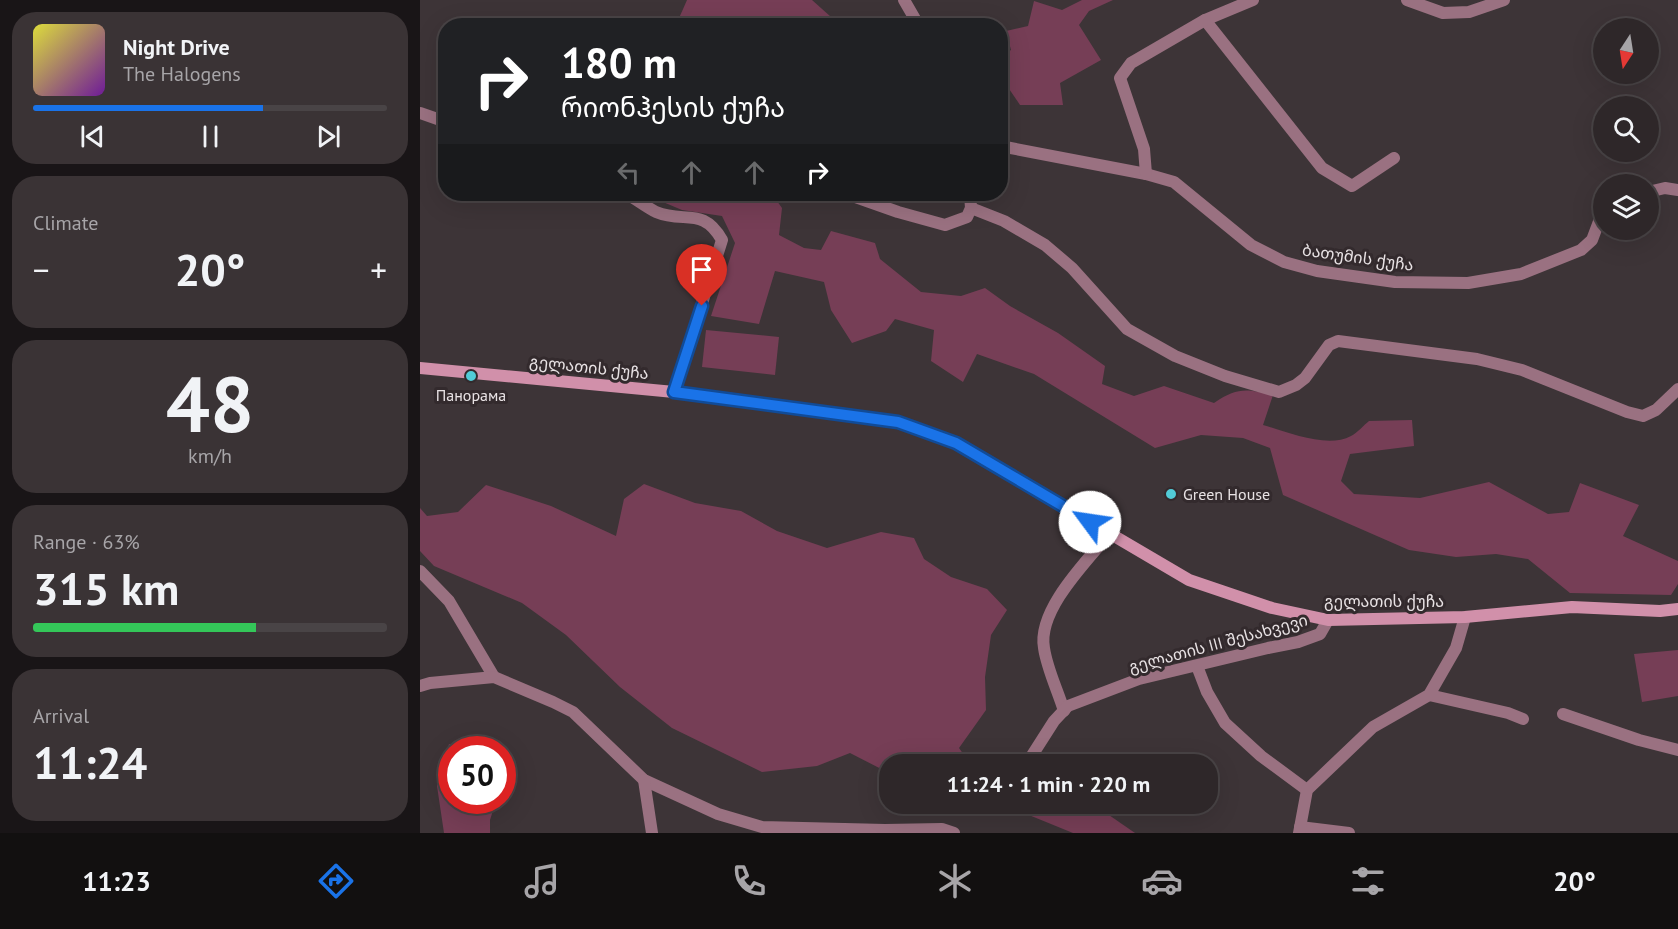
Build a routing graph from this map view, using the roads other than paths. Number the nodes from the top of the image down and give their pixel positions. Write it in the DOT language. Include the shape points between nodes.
graph roads {
  1 [pos="904,0"];
  2 [pos="1253,0"];
  3 [pos="1407,0"];
  4 [pos="1504,0"];
  5 [pos="914,18"];
  6 [pos="1205,20"];
  7 [pos="420,113"];
  8 [pos="438,119"];
  9 [pos="1008,148"];
  10 [pos="1394,158"];
  11 [pos="1146,174"];
  12 [pos="1659,189"];
  13 [pos="1678,189"];
  14 [pos="639,201"];
  15 [pos="867,201"];
  16 [pos="970,201"];
  17 [pos="971,208"];
  18 [pos="1593,237"];
  19 [pos="420,368"];
  20 [pos="1678,389"];
  21 [pos="674,392"];
  22 [pos="1110,533"];
  23 [pos="420,571"];
  24 [pos="1678,609"];
  25 [pos="1465,617"];
  26 [pos="1328,620"];
  27 [pos="1197,666"];
  28 [pos="495,677"];
  29 [pos="420,687"];
  30 [pos="1429,695"];
  31 [pos="1064,711"];
  32 [pos="1563,714"];
  33 [pos="1523,718"];
  34 [pos="1678,750"];
  35 [pos="1033,754"];
  36 [pos="644,780"];
  37 [pos="1307,790"];
  38 [pos="1299,830"];
  39 [pos="652,833"];
  40 [pos="954,833"];
  41 [pos="1349,833"];
  1 -- 5 [label="street"];
  2 -- 6 [label="street"];
  3 -- 4 [label="street" via="1443,13 1469,12"];
  6 -- 10 [label="street" via="1322,168 1352,186"];
  6 -- 11 [label="street" via="1131,63 1120,78 1144,149"];
  7 -- 8 [label="street"];
  9 -- 11 [label="street, ბათუმის ქუჩა"];
  11 -- 18 [label="street, ბათუმის ქუჩა" via="1174,182 1251,245 1284,262 1317,271 1395,282 1468,283 1521,274 1581,250"];
  12 -- 13 [label="street"];
  14 -- 21 [label="street" via="657,212 700,219 715,227 722,240"];
  15 -- 17 [label="street" via="945,225 966,218"];
  16 -- 17 [label="street"];
  17 -- 20 [label="street" via="1004,221 1045,245 1072,268 1127,329 1175,356 1279,392 1305,378 1329,345 1338,341 1477,359 1522,370 1643,416 1656,410"];
  19 -- 21 [label="main road, გელათის ქუჩა"];
  21 -- 22 [label="main road, გელათის ქუჩა" via="898,422 956,443"];
  22 -- 26 [label="main road, გელათის ქუჩა" via="1189,580 1272,608"];
  22 -- 31 [label="street" via="1059,597 1043,632 1044,649"];
  23 -- 28 [label="street" via="449,601"];
  24 -- 25 [label="main road, გელათის ქუჩა" via="1572,607"];
  25 -- 26 [label="main road, გელათის ქუჩა"];
  25 -- 30 [label="street" via="1456,648"];
  26 -- 27 [label="street, გელათის III შესახვევი" via="1320,633 1298,642"];
  27 -- 31 [label="street, გელათის III შესახვევი" via="1139,679 1068,706"];
  27 -- 37 [label="street" via="1225,723"];
  28 -- 29 [label="street"];
  28 -- 36 [label="street" via="573,712"];
  30 -- 33 [label="street"];
  30 -- 37 [label="street" via="1373,727"];
  31 -- 35 [label="street, გელათის III შესახვევი"];
  32 -- 34 [label="street"];
  36 -- 39 [label="street"];
  36 -- 40 [label="street" via="718,814 762,827 942,828"];
  37 -- 38 [label="street"];
  38 -- 41 [label="street"];
}
